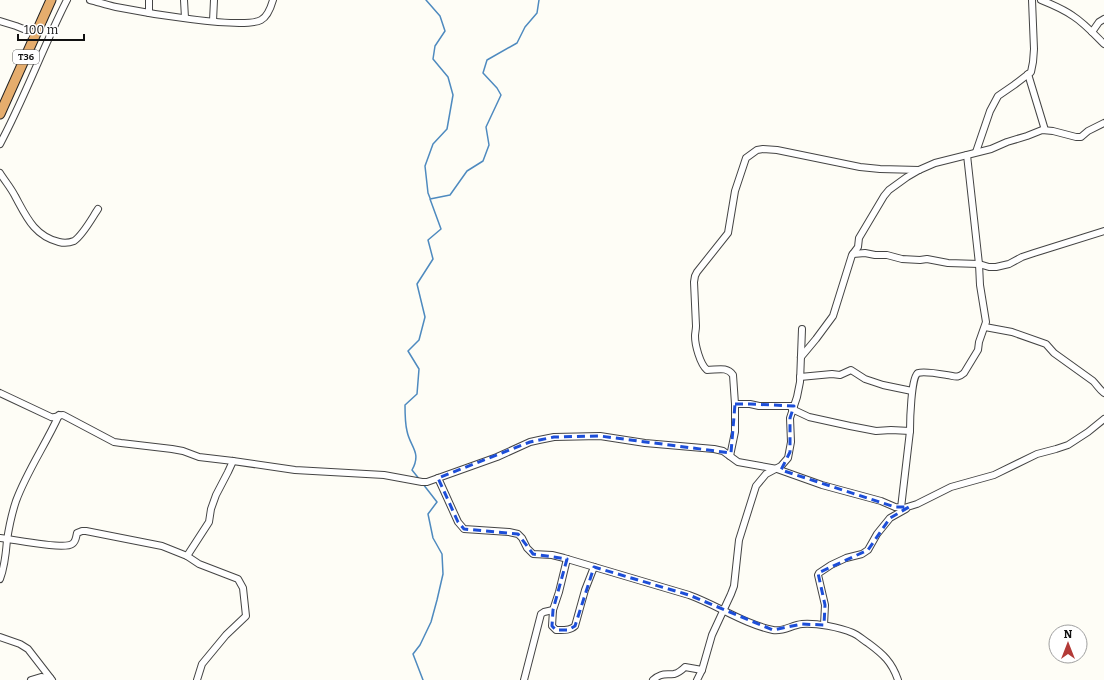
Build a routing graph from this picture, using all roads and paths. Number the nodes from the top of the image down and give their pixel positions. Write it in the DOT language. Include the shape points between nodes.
graph roads {
  1 [pos="51,0"];
  2 [pos="67,0"];
  3 [pos="90,0"];
  4 [pos="149,0"];
  5 [pos="184,0"];
  6 [pos="214,0"];
  7 [pos="273,0"];
  8 [pos="1032,0"];
  9 [pos="1041,0"];
  10 [pos="149,13"];
  11 [pos="185,18"];
  12 [pos="1104,19"];
  13 [pos="0,21"];
  14 [pos="213,21"];
  15 [pos="1092,32"];
  16 [pos="36,34"];
  17 [pos="1104,44"];
  18 [pos="1028,74"];
  19 [pos="0,114"];
  20 [pos="1104,123"];
  21 [pos="1045,130"];
  22 [pos="0,144"];
  23 [pos="976,152"];
  24 [pos="967,155"];
  25 [pos="919,170"];
  26 [pos="0,173"];
  27 [pos="98,209"];
  28 [pos="1104,231"];
  29 [pos="853,254"];
  30 [pos="979,264"];
  31 [pos="985,327"];
  32 [pos="802,329"];
  33 [pos="801,357"];
  34 [pos="800,377"];
  35 [pos="912,391"];
  36 [pos="0,393"];
  37 [pos="1104,393"];
  38 [pos="735,404"];
  39 [pos="793,408"];
  40 [pos="59,415"];
  41 [pos="1104,419"];
  42 [pos="910,431"];
  43 [pos="730,456"];
  44 [pos="233,460"];
  45 [pos="777,469"];
  46 [pos="438,478"];
  47 [pos="909,507"];
  48 [pos="901,508"];
  49 [pos="0,538"];
  50 [pos="7,539"];
  51 [pos="187,556"];
  52 [pos="567,559"];
  53 [pos="594,566"];
  54 [pos="0,579"];
  55 [pos="553,610"];
  56 [pos="724,610"];
  57 [pos="824,626"];
  58 [pos="0,637"];
  59 [pos="702,670"];
  60 [pos="51,679"];
  61 [pos="31,680"];
  62 [pos="197,680"];
  63 [pos="524,680"];
  64 [pos="653,680"];
  65 [pos="697,680"];
  66 [pos="898,680"];
  1 -- 16 [label="highway, T36"];
  2 -- 22 [label="street"];
  3 -- 10 [label="street"];
  4 -- 10 [label="street"];
  5 -- 11 [label="street"];
  6 -- 14 [label="street"];
  7 -- 14 [label="street" via="263,20 235,23"];
  8 -- 18 [label="street" via="1034,49 1031,72"];
  9 -- 15 [label="street" via="1073,16"];
  10 -- 11 [label="street"];
  11 -- 14 [label="street"];
  12 -- 15 [label="street"];
  13 -- 16 [label="street"];
  15 -- 17 [label="street"];
  16 -- 19 [label="highway, T36"];
  18 -- 21 [label="street"];
  18 -- 23 [label="street" via="998,96"];
  20 -- 21 [label="street" via="1076,138"];
  21 -- 23 [label="street"];
  23 -- 24 [label="street"];
  24 -- 25 [label="street"];
  24 -- 30 [label="street"];
  25 -- 29 [label="street" via="889,190 880,201"];
  25 -- 38 [label="street" via="880,169 763,149 746,158 735,191 728,233 697,272 694,282 695,342 707,370 724,368 733,375"];
  26 -- 27 [label="street" via="32,226 44,236 56,241 73,241"];
  28 -- 30 [label="street" via="1001,266 989,267"];
  29 -- 30 [label="street"];
  29 -- 33 [label="street" via="833,316"];
  30 -- 31 [label="street"];
  31 -- 35 [label="street" via="978,350 964,373 958,377 920,372 916,376"];
  31 -- 37 [label="street" via="1012,332 1046,344 1054,354 1093,381"];
  32 -- 33 [label="street"];
  33 -- 34 [label="street"];
  34 -- 35 [label="street" via="840,375 851,370 883,385"];
  34 -- 39 [label="street"];
  35 -- 42 [label="street"];
  36 -- 40 [label="street" via="51,417"];
  38 -- 39 [label="street"];
  38 -- 43 [label="street" via="735,432"];
  39 -- 42 [label="street" via="809,417 850,426 876,431"];
  39 -- 45 [label="street" via="790,418 790,452 785,462"];
  40 -- 44 [label="street" via="114,442 172,449 199,457"];
  40 -- 50 [label="street" via="26,478 16,502"];
  41 -- 47 [label="street" via="1068,445 1037,454 994,475 951,487"];
  42 -- 48 [label="street"];
  43 -- 45 [label="street" via="738,462"];
  43 -- 46 [label="street" via="714,449 600,436 554,437 530,442"];
  44 -- 46 [label="street" via="295,470 384,475 422,482"];
  44 -- 51 [label="street" via="216,494 209,522"];
  45 -- 48 [label="street"];
  45 -- 56 [label="street" via="766,474 756,486 739,540 734,586"];
  46 -- 52 [label="street" via="458,522 464,529 518,534 533,554"];
  47 -- 48 [label="street"];
  47 -- 57 [label="street" via="890,518 868,550 831,565 818,575 825,605"];
  49 -- 50 [label="street"];
  50 -- 51 [label="street" via="64,546 74,543 77,533 86,531 162,546"];
  50 -- 54 [label="street"];
  51 -- 62 [label="street" via="199,564 238,579 243,588 246,614 202,664"];
  52 -- 53 [label="street"];
  52 -- 55 [label="street"];
  53 -- 55 [label="street" via="574,627 568,630 554,629"];
  53 -- 56 [label="street" via="689,595"];
  55 -- 63 [label="street" via="541,614"];
  56 -- 57 [label="street" via="773,630 802,624"];
  56 -- 59 [label="street" via="712,635"];
  57 -- 66 [label="street" via="854,633 860,637 888,660"];
  58 -- 60 [label="street" via="28,649"];
  59 -- 64 [label="street" via="685,667 676,674 663,674"];
  59 -- 65 [label="street"];
  60 -- 61 [label="street" via="41,677"];
}
